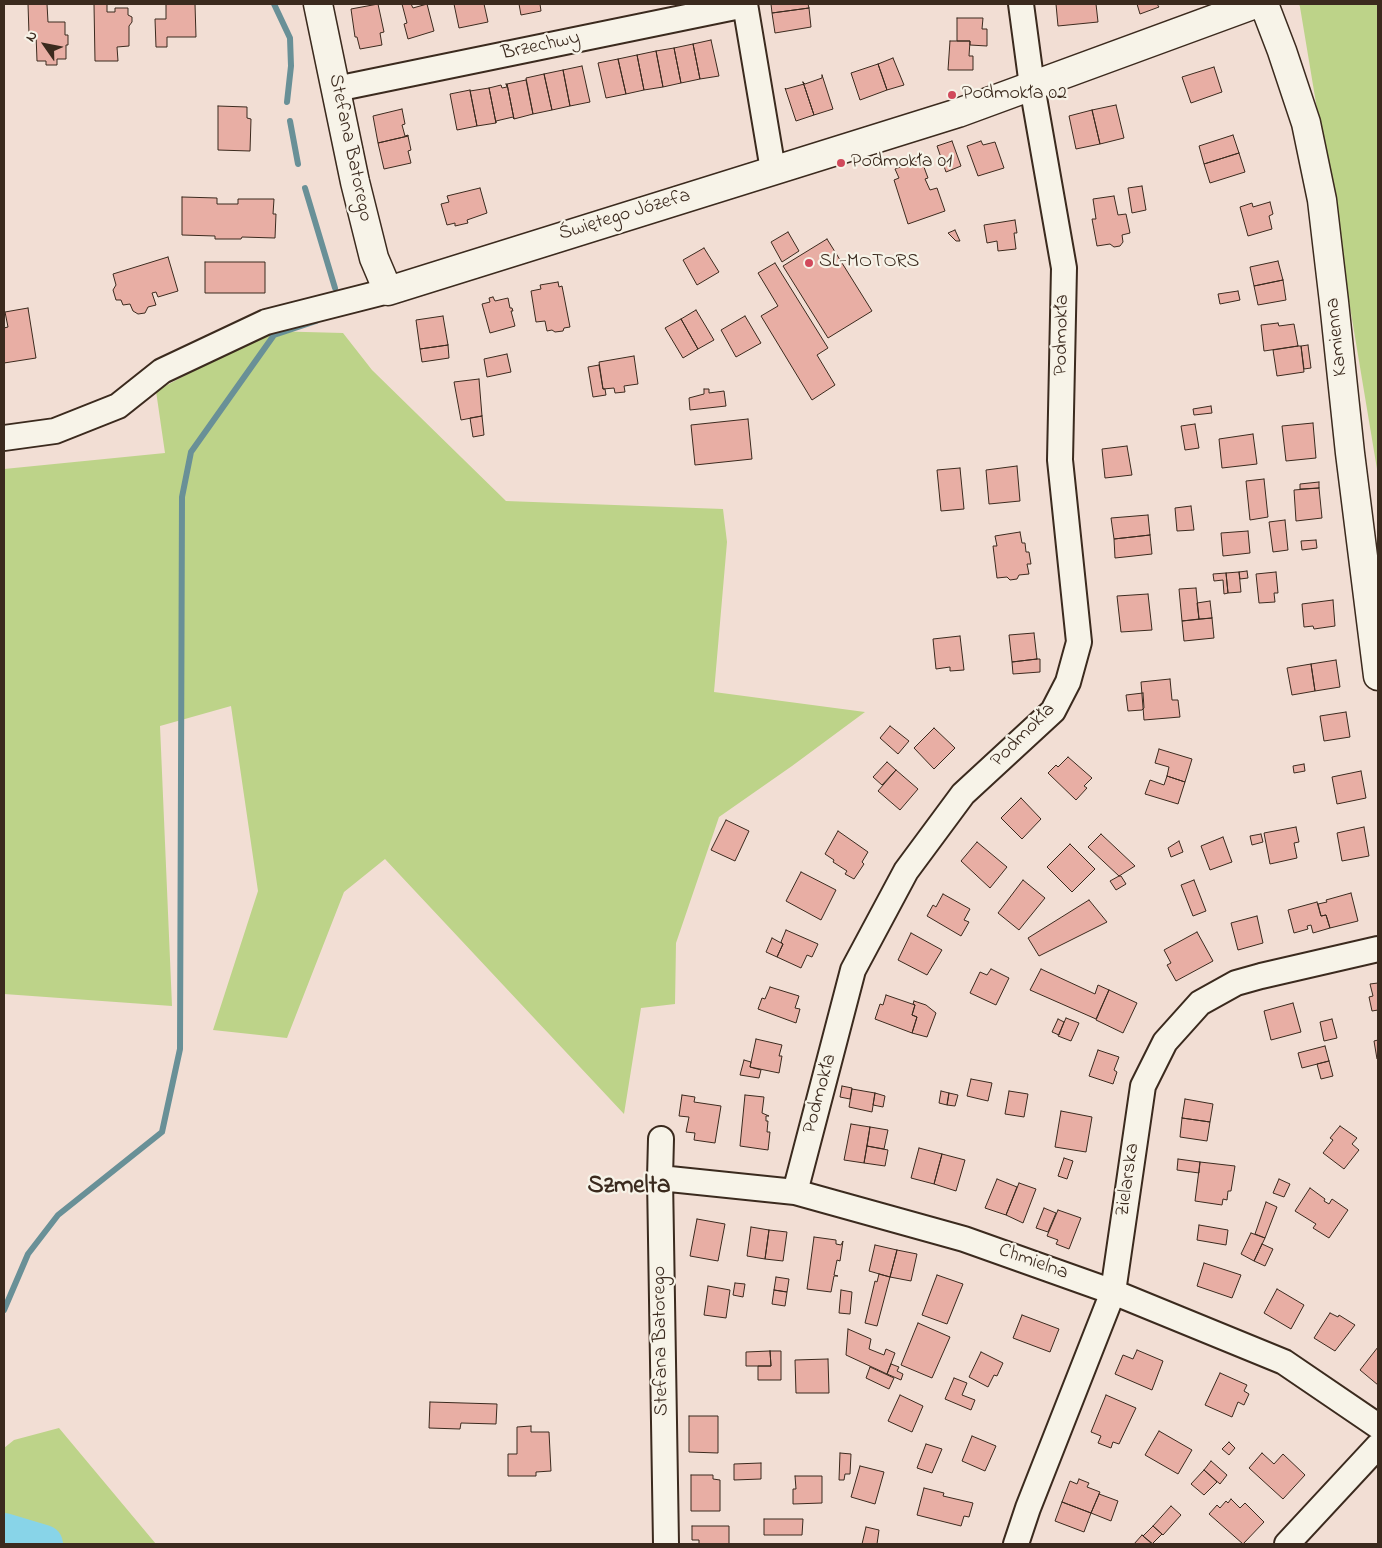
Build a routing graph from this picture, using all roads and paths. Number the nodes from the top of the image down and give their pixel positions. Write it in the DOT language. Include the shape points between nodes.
graph roads {
  1 [pos="318,4"];
  2 [pos="1021,4"];
  3 [pos="1255,4"];
  4 [pos="1264,4"];
  5 [pos="745,5"];
  6 [pos="1032,86"];
  7 [pos="336,89"];
  8 [pos="773,170"];
  9 [pos="388,290"];
  10 [pos="4,438"];
  11 [pos="1378,676"];
  12 [pos="1378,949"];
  13 [pos="661,1139"];
  14 [pos="660,1178"];
  15 [pos="795,1192"];
  16 [pos="1113,1292"];
  17 [pos="1378,1426"];
  18 [pos="1378,1446"];
  19 [pos="666,1544"];
  20 [pos="1016,1544"];
  21 [pos="1287,1544"];
  1 -- 7 [label="street, Stefana Batorego"];
  2 -- 6 [label="street, Podmokła"];
  3 -- 6 [label="street, Świętego Józefa"];
  4 -- 11 [label="street, Kamienna" via="1306,123 1322,200"];
  5 -- 7 [label="street, Brzechwy"];
  5 -- 8 [label="street"];
  6 -- 8 [label="street, Świętego Józefa" via="948,116"];
  6 -- 15 [label="street, Podmokła" via="1064,268 1060,460 1079,642 1068,682 1053,711 963,794 906,871 853,970"];
  7 -- 9 [label="street, Stefana Batorego" via="374,258"];
  8 -- 9 [label="street, Świętego Józefa"];
  9 -- 10 [label="street, Świętego Józefa" via="266,322 162,371 118,406 55,431"];
  12 -- 16 [label="street, Zielarska" via="1236,983 1200,1003 1165,1042 1143,1086"];
  13 -- 14 [label="street, Stefana Batorego"];
  14 -- 15 [label="street, Chmielna"];
  14 -- 19 [label="street, Stefana Batorego"];
  15 -- 16 [label="street, Chmielna" via="964,1239"];
  16 -- 17 [label="street, Chmielna" via="1284,1362"];
  16 -- 20 [label="street, Zielarska"];
  18 -- 21 [label="street"];
}
